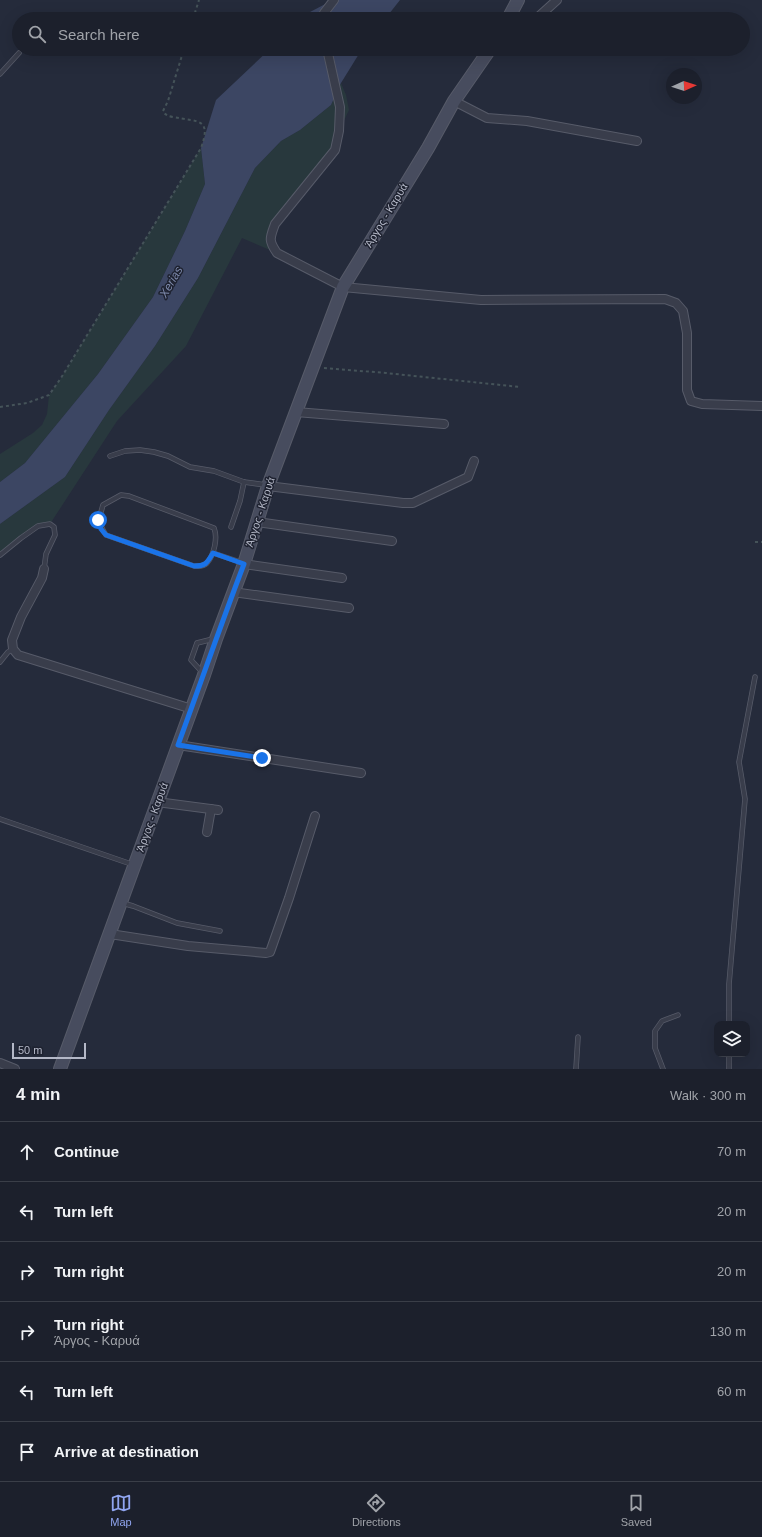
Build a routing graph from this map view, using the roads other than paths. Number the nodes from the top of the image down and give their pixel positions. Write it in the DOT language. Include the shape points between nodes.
graph roads {
  1 [pos="334,0"];
  2 [pos="518,0"];
  3 [pos="557,0"];
  4 [pos="324,12"];
  5 [pos="512,12"];
  6 [pos="544,12"];
  7 [pos="16,56"];
  8 [pos="329,56"];
  9 [pos="485,56"];
  10 [pos="0,74"];
  11 [pos="454,101"];
  12 [pos="637,141"];
  13 [pos="342,287"];
  14 [pos="762,406"];
  15 [pos="296,412"];
  16 [pos="444,424"];
  17 [pos="110,456"];
  18 [pos="474,461"];
  19 [pos="244,482"];
  20 [pos="268,486"];
  21 [pos="257,522"];
  22 [pos="231,527"];
  23 [pos="392,541"];
  24 [pos="213,553"];
  25 [pos="0,555"];
  26 [pos="244,564"];
  27 [pos="44,569"];
  28 [pos="342,578"];
  29 [pos="233,592"];
  30 [pos="349,608"];
  31 [pos="216,639"];
  32 [pos="13,649"];
  33 [pos="0,662"];
  34 [pos="204,675"];
  35 [pos="755,677"];
  36 [pos="192,709"];
  37 [pos="178,745"];
  38 [pos="361,773"];
  39 [pos="157,802"];
  40 [pos="315,816"];
  41 [pos="0,819"];
  42 [pos="207,832"];
  43 [pos="134,865"];
  44 [pos="122,903"];
  45 [pos="220,931"];
  46 [pos="110,934"];
  47 [pos="678,1015"];
  48 [pos="729,1021"];
  49 [pos="578,1037"];
  50 [pos="729,1057"];
  51 [pos="0,1063"];
  52 [pos="15,1069"];
  53 [pos="60,1069"];
  54 [pos="576,1069"];
  55 [pos="663,1069"];
  56 [pos="729,1069"];
  1 -- 4 [label="street"];
  2 -- 5 [label="main road"];
  3 -- 6 [label="street"];
  7 -- 10 [label="lane"];
  8 -- 13 [label="street" via="340,107 335,150 275,224 271,244 277,252"];
  9 -- 11 [label="main road, Άργος - Καρυά"];
  11 -- 12 [label="street" via="487,118 527,121"];
  11 -- 13 [label="main road, Άργος - Καρυά"];
  13 -- 14 [label="street" via="482,300 665,299 676,303 683,311 687,333 687,390 691,401 702,404"];
  13 -- 15 [label="main road, Άργος - Καρυά"];
  15 -- 16 [label="street"];
  15 -- 20 [label="main road, Άργος - Καρυά"];
  17 -- 19 [label="lane" via="125,451 154,452 190,467"];
  18 -- 20 [label="street" via="468,477 413,502"];
  19 -- 20 [label="lane"];
  19 -- 22 [label="lane"];
  20 -- 21 [label="main road, Άργος - Καρυά"];
  21 -- 23 [label="street"];
  21 -- 26 [label="main road, Άργος - Καρυά"];
  24 -- 24 [label="lane" via="206,564 194,566 106,535 98,520 104,505 121,495 129,496 214,528 216,534"];
  24 -- 26 [label="lane"];
  25 -- 27 [label="lane" via="38,526 50,524 54,527 55,535 46,554"];
  26 -- 28 [label="street"];
  26 -- 29 [label="main road, Άργος - Καρυά"];
  27 -- 32 [label="street" via="12,640"];
  29 -- 30 [label="street"];
  29 -- 31 [label="main road, Άργος - Καρυά"];
  31 -- 34 [label="main road, Άργος - Καρυά"];
  31 -- 34 [label="lane" via="197,643 191,660"];
  32 -- 33 [label="lane"];
  32 -- 36 [label="street" via="18,655"];
  34 -- 36 [label="main road, Άργος - Καρυά"];
  35 -- 48 [label="lane" via="739,762 745,799 729,984"];
  36 -- 37 [label="main road, Άργος - Καρυά"];
  37 -- 38 [label="street"];
  37 -- 39 [label="main road, Άργος - Καρυά"];
  39 -- 42 [label="street" via="215,809"];
  39 -- 43 [label="main road, Άργος - Καρυά"];
  40 -- 46 [label="street" via="270,952 188,946"];
  41 -- 43 [label="lane"];
  43 -- 44 [label="main road, Άργος - Καρυά"];
  44 -- 45 [label="lane" via="177,923"];
  44 -- 46 [label="main road, Άργος - Καρυά"];
  46 -- 53 [label="main road, Άργος - Καρυά"];
  47 -- 55 [label="lane" via="662,1021 655,1031 655,1048"];
  49 -- 54 [label="lane"];
  50 -- 56 [label="lane"];
  51 -- 52 [label="street"];
}
